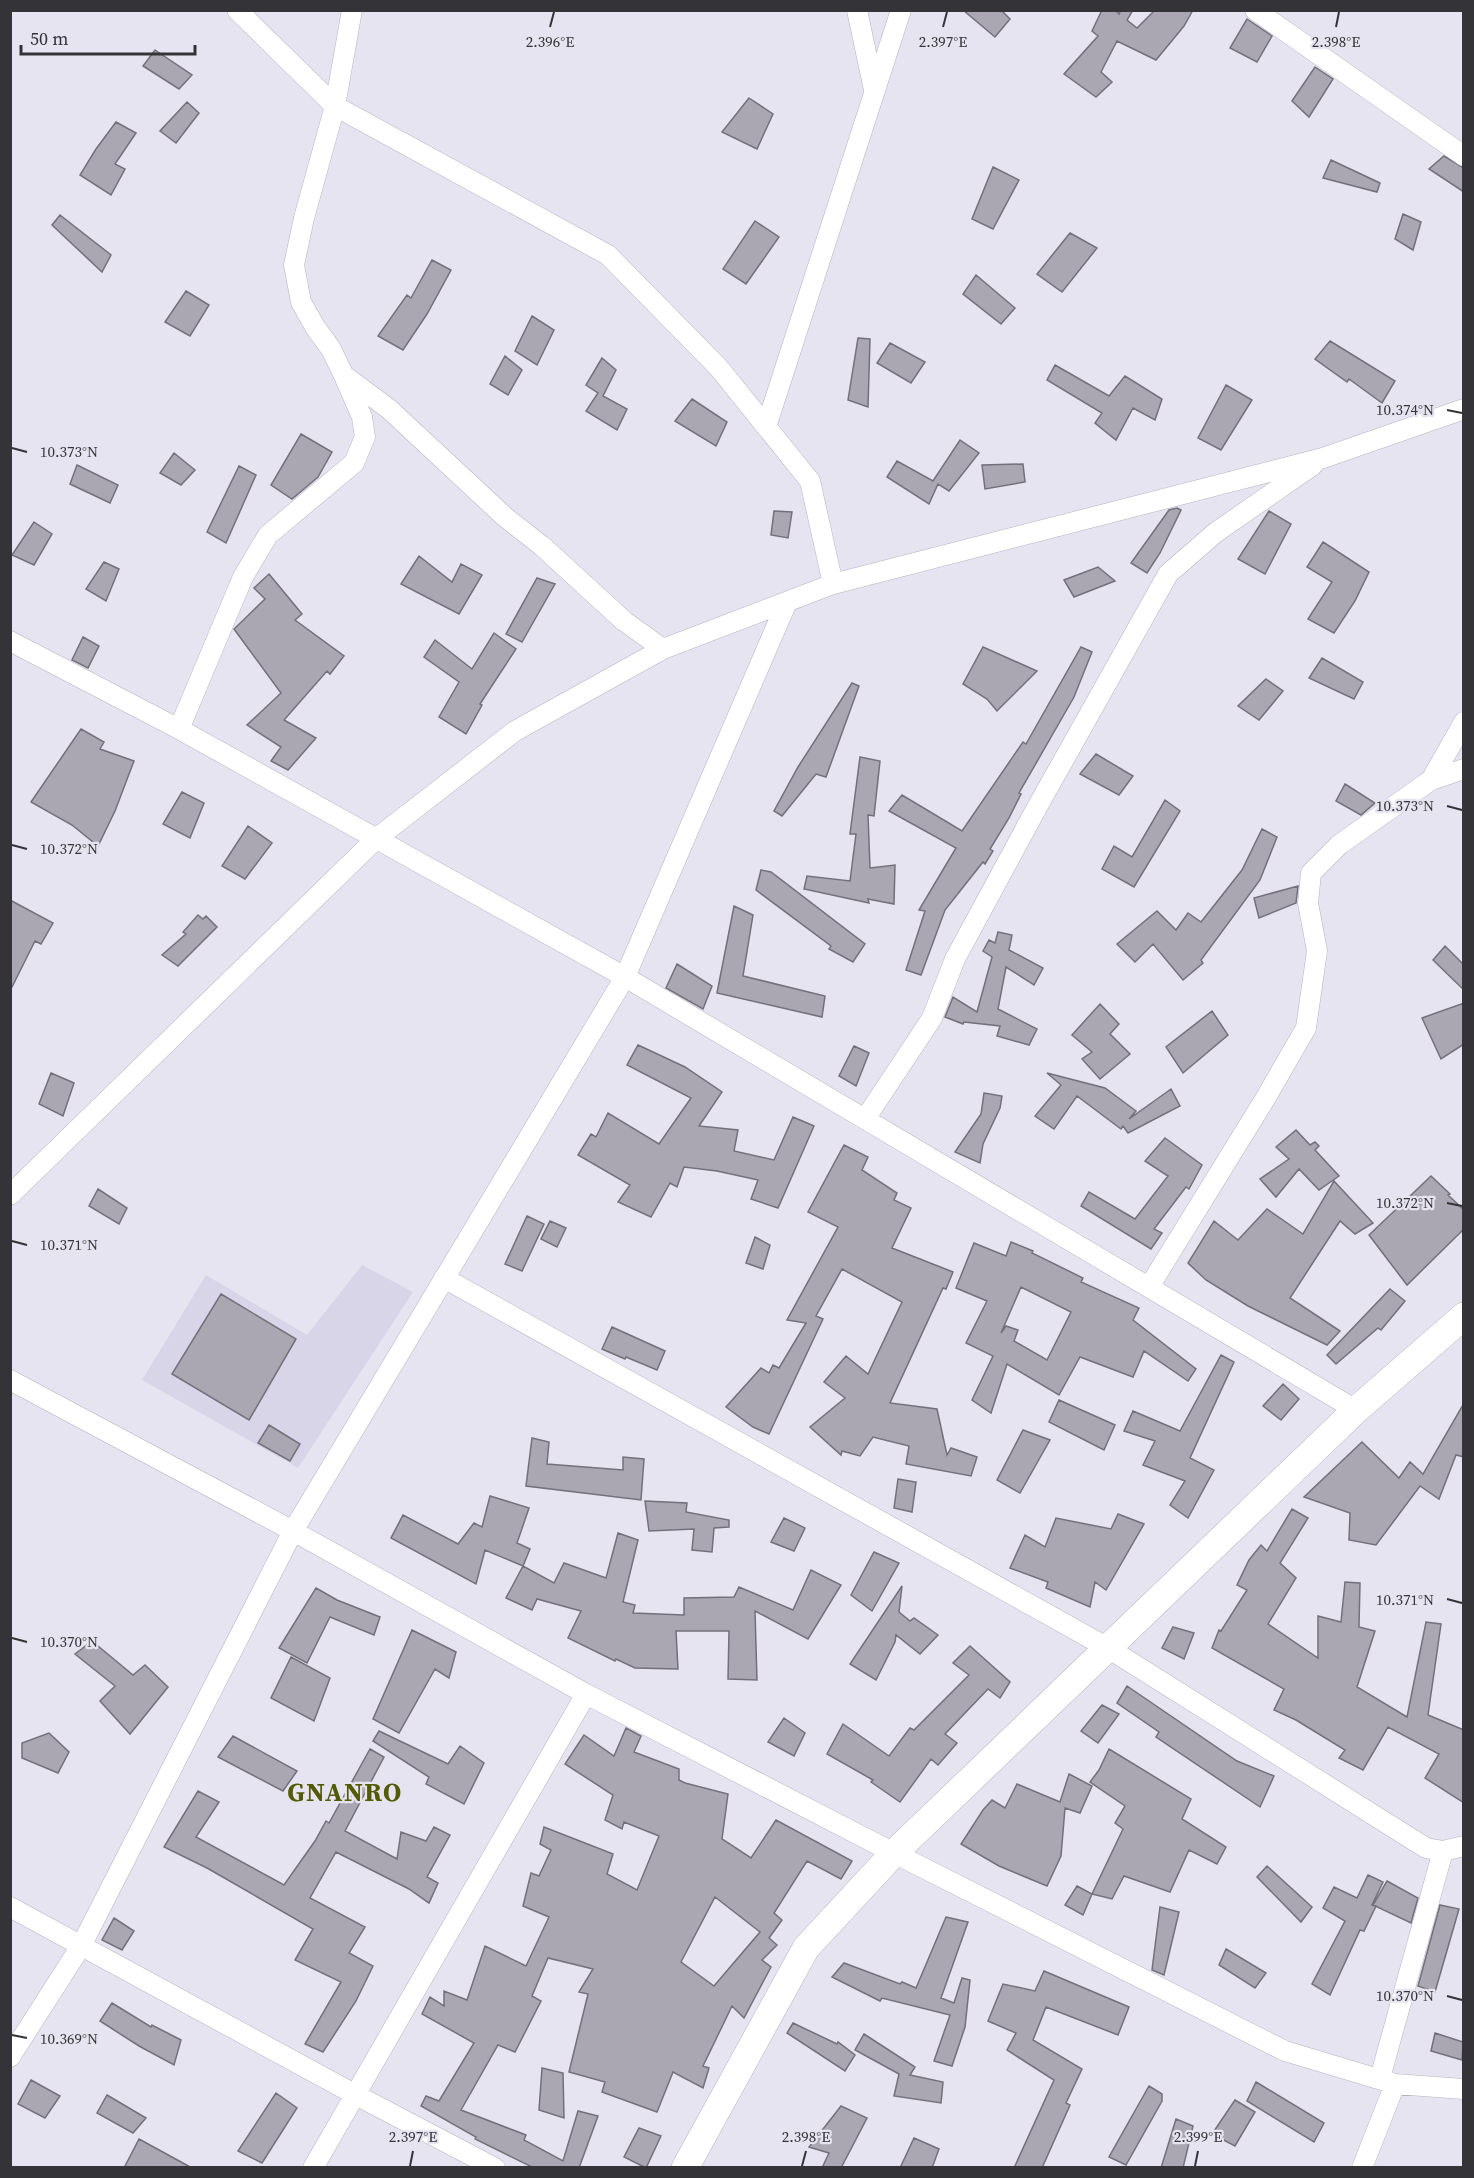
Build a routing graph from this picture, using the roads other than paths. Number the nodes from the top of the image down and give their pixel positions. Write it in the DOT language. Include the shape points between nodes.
graph roads {
  1 [pos="237,10"];
  2 [pos="352,10"];
  3 [pos="857,10"];
  4 [pos="901,10"];
  5 [pos="1255,10"];
  6 [pos="875,92"];
  7 [pos="335,106"];
  8 [pos="1464,156"];
  9 [pos="344,376"];
  10 [pos="1464,409"];
  11 [pos="766,427"];
  12 [pos="1323,458"];
  13 [pos="833,584"];
  14 [pos="787,602"];
  15 [pos="10,641"];
  16 [pos="663,649"];
  17 [pos="1464,722"];
  18 [pos="179,729"];
  19 [pos="1464,769"];
  20 [pos="1431,780"];
  21 [pos="377,838"];
  22 [pos="625,977"];
  23 [pos="865,1119"];
  24 [pos="10,1195"];
  25 [pos="444,1278"];
  26 [pos="1149,1287"];
  27 [pos="1464,1316"];
  28 [pos="10,1380"];
  29 [pos="1356,1410"];
  30 [pos="292,1531"];
  31 [pos="1108,1648"];
  32 [pos="586,1694"];
  33 [pos="1464,1846"];
  34 [pos="1443,1851"];
  35 [pos="894,1853"];
  36 [pos="10,1907"];
  37 [pos="81,1946"];
  38 [pos="10,2057"];
  39 [pos="1388,2081"];
  40 [pos="1464,2089"];
  41 [pos="356,2095"];
  42 [pos="313,2168"];
  43 [pos="495,2168"];
  44 [pos="685,2168"];
  45 [pos="1362,2168"];
  1 -- 7 [label="street"];
  2 -- 7 [label="street"];
  3 -- 6 [label="street"];
  4 -- 6 [label="street"];
  5 -- 8 [label="street"];
  6 -- 11 [label="street"];
  7 -- 9 [label="street" via="294,265 302,302"];
  7 -- 11 [label="street" via="608,255 719,368"];
  9 -- 16 [label="street" via="389,409 505,517 624,621"];
  9 -- 18 [label="street" via="362,417 365,437 354,463 267,535 243,577"];
  10 -- 12 [label="street"];
  11 -- 13 [label="street" via="810,481"];
  12 -- 13 [label="street"];
  12 -- 23 [label="street" via="1215,533 1168,574 955,959 932,1017"];
  13 -- 14 [label="street"];
  14 -- 16 [label="street"];
  14 -- 22 [label="street"];
  15 -- 18 [label="street"];
  16 -- 21 [label="street" via="515,731"];
  17 -- 20 [label="street"];
  18 -- 21 [label="street"];
  19 -- 20 [label="street"];
  20 -- 26 [label="street" via="1339,845 1311,873 1308,903 1317,951 1306,1028"];
  21 -- 22 [label="street"];
  21 -- 24 [label="street"];
  22 -- 23 [label="street"];
  22 -- 25 [label="street"];
  23 -- 26 [label="street"];
  25 -- 30 [label="street"];
  25 -- 31 [label="street"];
  26 -- 29 [label="street"];
  27 -- 29 [label="main road"];
  28 -- 30 [label="street"];
  29 -- 31 [label="main road"];
  30 -- 32 [label="street"];
  30 -- 37 [label="street"];
  31 -- 34 [label="street" via="1426,1848"];
  31 -- 35 [label="main road"];
  32 -- 35 [label="street"];
  32 -- 41 [label="street"];
  33 -- 34 [label="street"];
  34 -- 39 [label="street"];
  35 -- 39 [label="street" via="1286,2051"];
  35 -- 44 [label="main road" via="806,1948"];
  36 -- 37 [label="street"];
  37 -- 38 [label="street"];
  37 -- 41 [label="street"];
  39 -- 40 [label="street"];
  39 -- 45 [label="street"];
  41 -- 42 [label="street"];
  41 -- 43 [label="street"];
}
